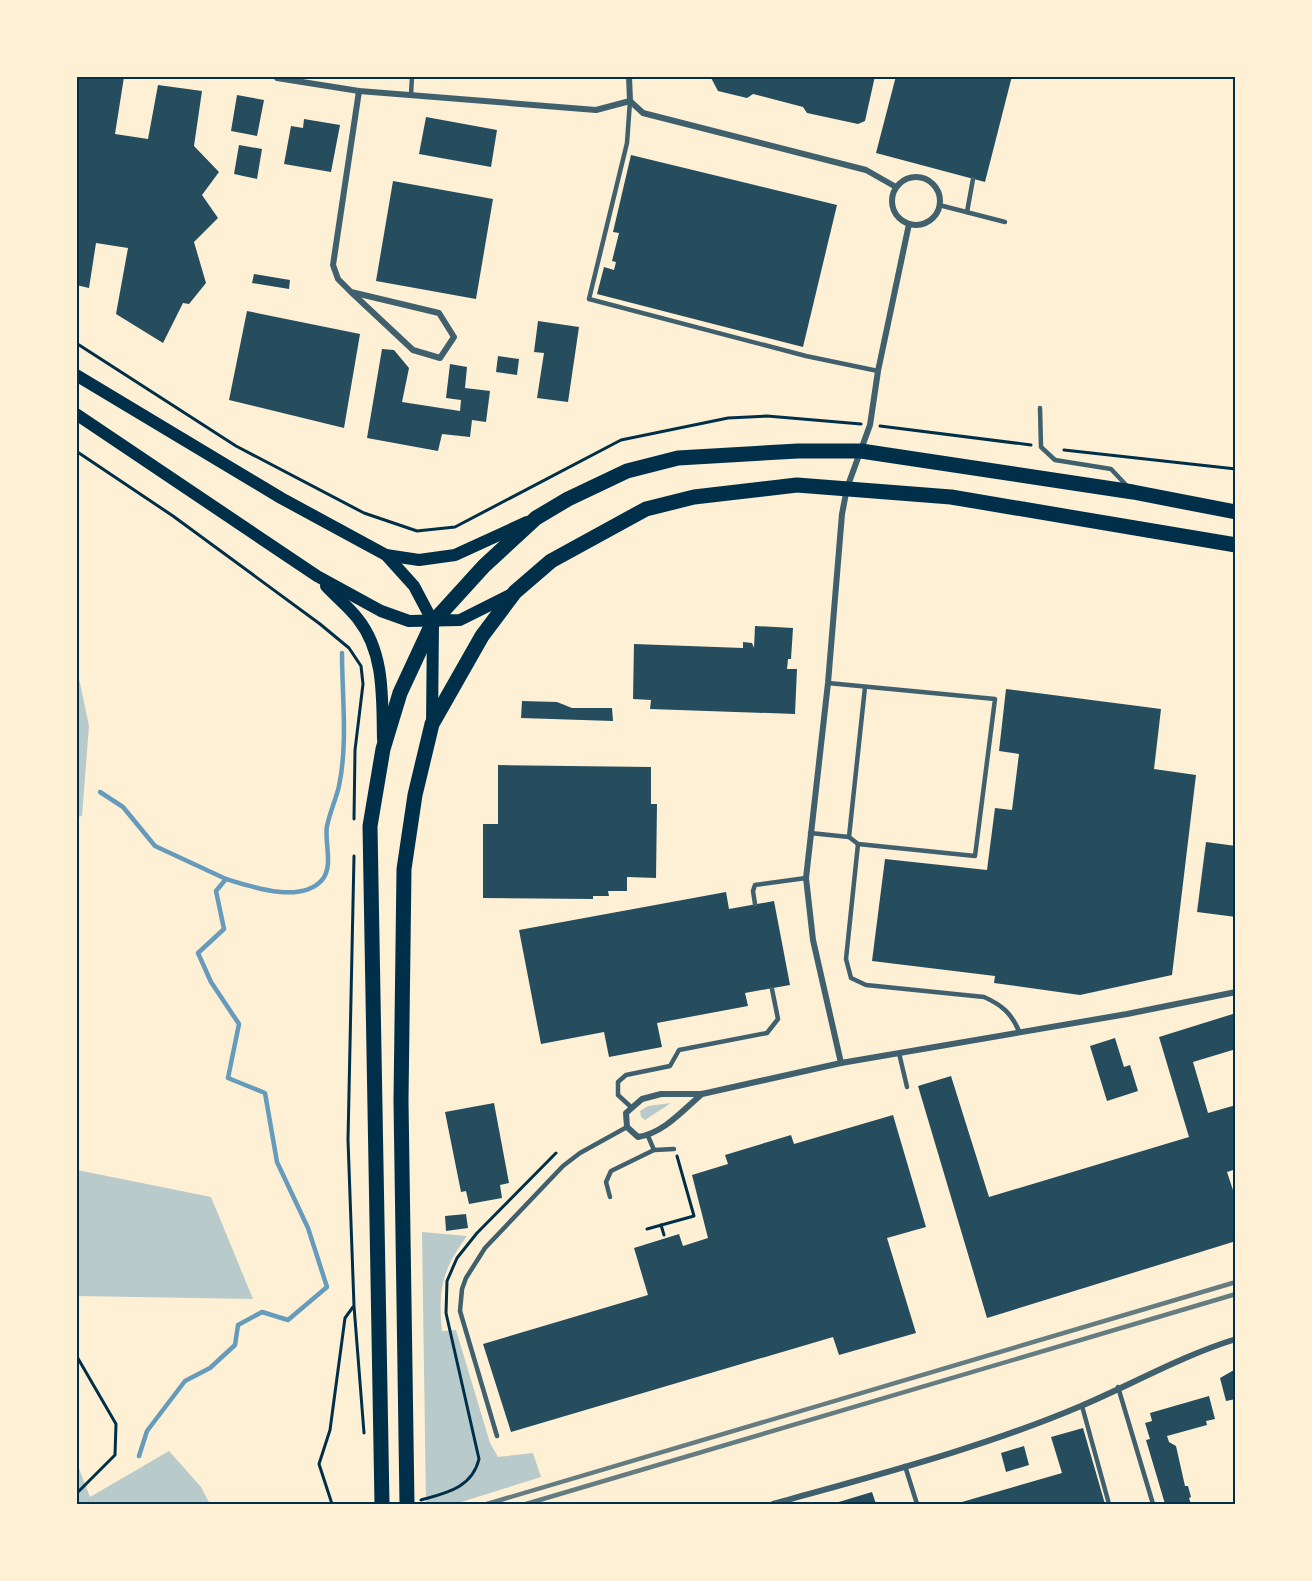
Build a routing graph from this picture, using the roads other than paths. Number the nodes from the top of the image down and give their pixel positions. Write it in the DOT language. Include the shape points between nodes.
graph roads {
  1 [pos="265,76"];
  2 [pos="412,76"];
  3 [pos="629,76"];
  4 [pos="277,77"];
  5 [pos="359,91"];
  6 [pos="411,95"];
  7 [pos="630,100"];
  8 [pos="973,179"];
  9 [pos="896,187"];
  10 [pos="939,205"];
  11 [pos="967,212"];
  12 [pos="1005,222"];
  13 [pos="909,224"];
  14 [pos="351,292"];
  15 [pos="878,371"];
  16 [pos="76,375"];
  17 [pos="1040,408"];
  18 [pos="76,414"];
  19 [pos="861,451"];
  20 [pos="847,488"];
  21 [pos="1133,492"];
  22 [pos="1236,512"];
  23 [pos="536,518"];
  24 [pos="1236,545"];
  25 [pos="386,555"];
  26 [pos="317,576"];
  27 [pos="515,592"];
  28 [pos="433,622"];
  29 [pos="828,683"];
  30 [pos="866,687"];
  31 [pos="432,724"];
  32 [pos="383,749"];
  33 [pos="810,833"];
  34 [pos="849,837"];
  35 [pos="858,844"];
  36 [pos="806,878"];
  37 [pos="755,904"];
  38 [pos="772,989"];
  39 [pos="1236,992"];
  40 [pos="1019,1031"];
  41 [pos="898,1053"];
  42 [pos="841,1063"];
  43 [pos="907,1087"];
  44 [pos="702,1094"];
  45 [pos="631,1107"];
  46 [pos="627,1127"];
  47 [pos="648,1136"];
  48 [pos="674,1149"];
  49 [pos="654,1150"];
  50 [pos="610,1197"];
  51 [pos="1236,1339"];
  52 [pos="1118,1387"];
  53 [pos="1082,1406"];
  54 [pos="497,1436"];
  55 [pos="905,1466"];
  56 [pos="407,1497"];
  57 [pos="382,1501"];
  58 [pos="773,1504"];
  59 [pos="916,1504"];
  60 [pos="1109,1504"];
  61 [pos="1153,1504"];
  1 -- 4 [label="lane"];
  2 -- 6 [label="lane"];
  3 -- 7 [label="street"];
  4 -- 5 [label="street"];
  5 -- 6 [label="street"];
  5 -- 14 [label="street" via="333,265 338,279"];
  6 -- 7 [label="street" via="596,110"];
  7 -- 9 [label="street" via="643,113 866,170"];
  7 -- 15 [label="lane" via="627,143 589,299"];
  8 -- 11 [label="lane"];
  9 -- 10 [label="street" via="915,177 928,180 938,191"];
  9 -- 13 [label="street" via="893,208"];
  10 -- 11 [label="lane"];
  10 -- 13 [label="street" via="925,223"];
  11 -- 12 [label="lane"];
  13 -- 15 [label="street"];
  14 -- 14 [label="street" via="440,314 454,338 440,357 413,350"];
  15 -- 19 [label="street" via="870,424"];
  16 -- 25 [label="main road" via="281,498"];
  17 -- 21 [label="lane" via="1041,447 1055,460 1111,469"];
  18 -- 26 [label="main road"];
  19 -- 20 [label="street"];
  19 -- 21 [label="main road"];
  19 -- 23 [label="main road" via="678,458 627,471"];
  20 -- 24 [label="main road" via="951,497"];
  20 -- 27 [label="main road" via="797,485 694,497 646,509 551,561"];
  20 -- 29 [label="street"];
  21 -- 22 [label="main road"];
  23 -- 25 [label="main road" via="455,555 419,560"];
  23 -- 28 [label="main road" via="484,566"];
  25 -- 28 [label="main road" via="414,586"];
  26 -- 28 [label="main road" via="381,611 409,621"];
  26 -- 32 [label="main road" via="359,620 375,650 381,680"];
  27 -- 28 [label="main road" via="460,620"];
  27 -- 31 [label="main road" via="482,636"];
  28 -- 31 [label="main road"];
  28 -- 32 [label="main road" via="400,693"];
  29 -- 30 [label="lane"];
  29 -- 33 [label="street"];
  30 -- 34 [label="lane"];
  30 -- 35 [label="lane" via="995,699 975,856"];
  31 -- 56 [label="main road" via="415,795 404,869 401,1101"];
  32 -- 57 [label="main road" via="370,826"];
  33 -- 34 [label="lane"];
  33 -- 36 [label="street"];
  34 -- 35 [label="lane"];
  35 -- 40 [label="lane" via="846,959 851,978 866,985 984,997 1001,1005"];
  36 -- 37 [label="lane" via="755,885"];
  36 -- 42 [label="street" via="813,940"];
  38 -- 45 [label="lane" via="778,1019 767,1033 679,1050 670,1066 626,1075 618,1082 618,1095"];
  39 -- 40 [label="street"];
  40 -- 41 [label="street"];
  41 -- 42 [label="street"];
  41 -- 43 [label="lane"];
  42 -- 44 [label="street"];
  44 -- 45 [label="street" via="662,1094 642,1099"];
  44 -- 47 [label="street"];
  45 -- 46 [label="street" via="626,1113"];
  46 -- 47 [label="street" via="639,1137"];
  46 -- 54 [label="lane" via="580,1153 519,1211 485,1248 462,1288 460,1311"];
  47 -- 49 [label="lane"];
  48 -- 49 [label="lane"];
  49 -- 50 [label="lane" via="611,1171 606,1182"];
  51 -- 52 [label="street" via="1205,1348"];
  52 -- 53 [label="street"];
  52 -- 61 [label="lane"];
  53 -- 55 [label="street" via="984,1443"];
  53 -- 60 [label="lane"];
  55 -- 58 [label="street"];
  55 -- 59 [label="lane"];
}
